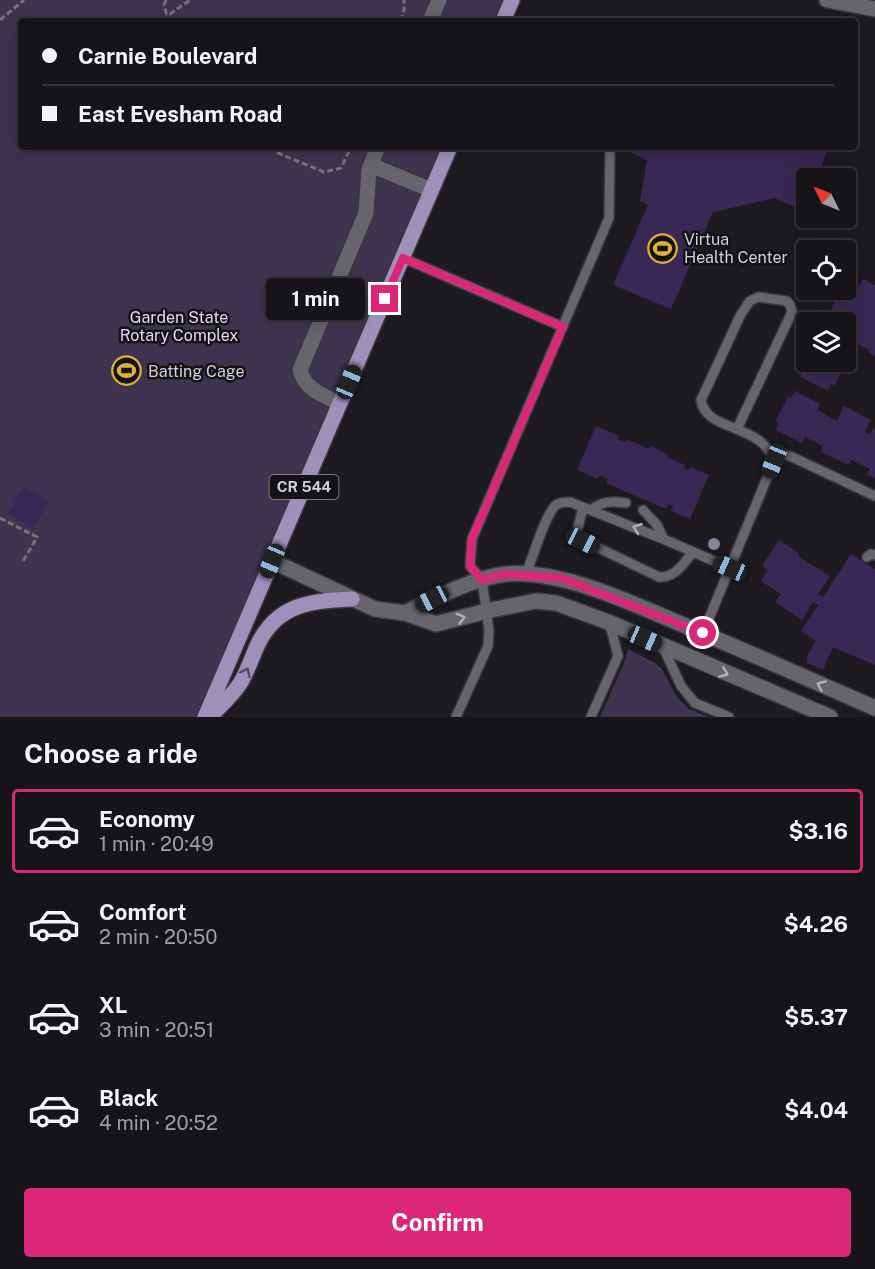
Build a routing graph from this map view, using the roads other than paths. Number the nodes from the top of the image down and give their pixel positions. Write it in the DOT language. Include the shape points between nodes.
graph roads {
  1 [pos="439,0"];
  2 [pos="512,0"];
  3 [pos="827,0"];
  4 [pos="875,9"];
  5 [pos="431,18"];
  6 [pos="504,18"];
  7 [pos="377,150"];
  8 [pos="449,150"];
  9 [pos="610,150"];
  10 [pos="371,165"];
  11 [pos="431,190"];
  12 [pos="403,258"];
  13 [pos="563,327"];
  14 [pos="340,403"];
  15 [pos="737,429"];
  16 [pos="774,461"];
  17 [pos="875,496"];
  18 [pos="626,503"];
  19 [pos="587,509"];
  20 [pos="643,510"];
  21 [pos="663,538"];
  22 [pos="693,552"];
  23 [pos="272,561"];
  24 [pos="730,568"];
  25 [pos="526,575"];
  26 [pos="482,580"];
  27 [pos="352,598"];
  28 [pos="486,611"];
  29 [pos="405,613"];
  30 [pos="608,622"];
  31 [pos="703,633"];
  32 [pos="663,647"];
  33 [pos="691,659"];
  34 [pos="844,695"];
  35 [pos="875,708"];
  36 [pos="208,717"];
  37 [pos="456,717"];
  38 [pos="591,717"];
  39 [pos="729,717"];
  40 [pos="830,717"];
  41 [pos="836,717"];
  1 -- 5 [label="street"];
  2 -- 6 [label="main road"];
  3 -- 4 [label="street"];
  7 -- 10 [label="street"];
  8 -- 11 [label="main road, CR 544"];
  9 -- 13 [label="lane" via="609,218"];
  10 -- 11 [label="street"];
  10 -- 14 [label="street" via="366,213 300,370 302,379 318,394"];
  11 -- 12 [label="main road, CR 544"];
  12 -- 13 [label="lane"];
  12 -- 14 [label="main road, CR 544"];
  13 -- 26 [label="lane" via="472,539 470,566"];
  14 -- 23 [label="main road, CR 544"];
  15 -- 15 [label="lane" via="711,417 702,409 701,400 750,301 758,297 787,301 792,312"];
  15 -- 16 [label="lane" via="765,444"];
  16 -- 17 [label="lane" via="783,454 792,457"];
  16 -- 24 [label="lane"];
  18 -- 19 [label="lane" via="611,501"];
  21 -- 19 [label="lane, one-way"];
  19 -- 22 [label="lane" via="578,538 659,577 665,578 678,570"];
  19 -- 25 [label="lane" via="570,502 556,505"];
  20 -- 21 [label="lane"];
  21 -- 22 [label="lane"];
  22 -- 24 [label="lane"];
  23 -- 27 [label="street"];
  23 -- 36 [label="main road, CR 544"];
  24 -- 31 [label="lane"];
  25 -- 26 [label="street" via="506,574"];
  25 -- 31 [label="street" via="561,578"];
  26 -- 28 [label="lane"];
  26 -- 29 [label="street"];
  27 -- 29 [label="street" via="375,609"];
  36 -- 27 [label="main road, one-way" via="240,684 268,627 280,615 318,601"];
  29 -- 28 [label="street, one-way" via="436,624"];
  28 -- 30 [label="street" via="536,601 556,603"];
  28 -- 37 [label="lane" via="488,646"];
  30 -- 32 [label="street"];
  30 -- 38 [label="lane" via="618,656"];
  31 -- 33 [label="street"];
  34 -- 31 [label="street, one-way"];
  32 -- 33 [label="street"];
  32 -- 39 [label="lane" via="681,686 695,703"];
  33 -- 40 [label="street, one-way"];
  34 -- 35 [label="street"];
  34 -- 41 [label="street"];
}
